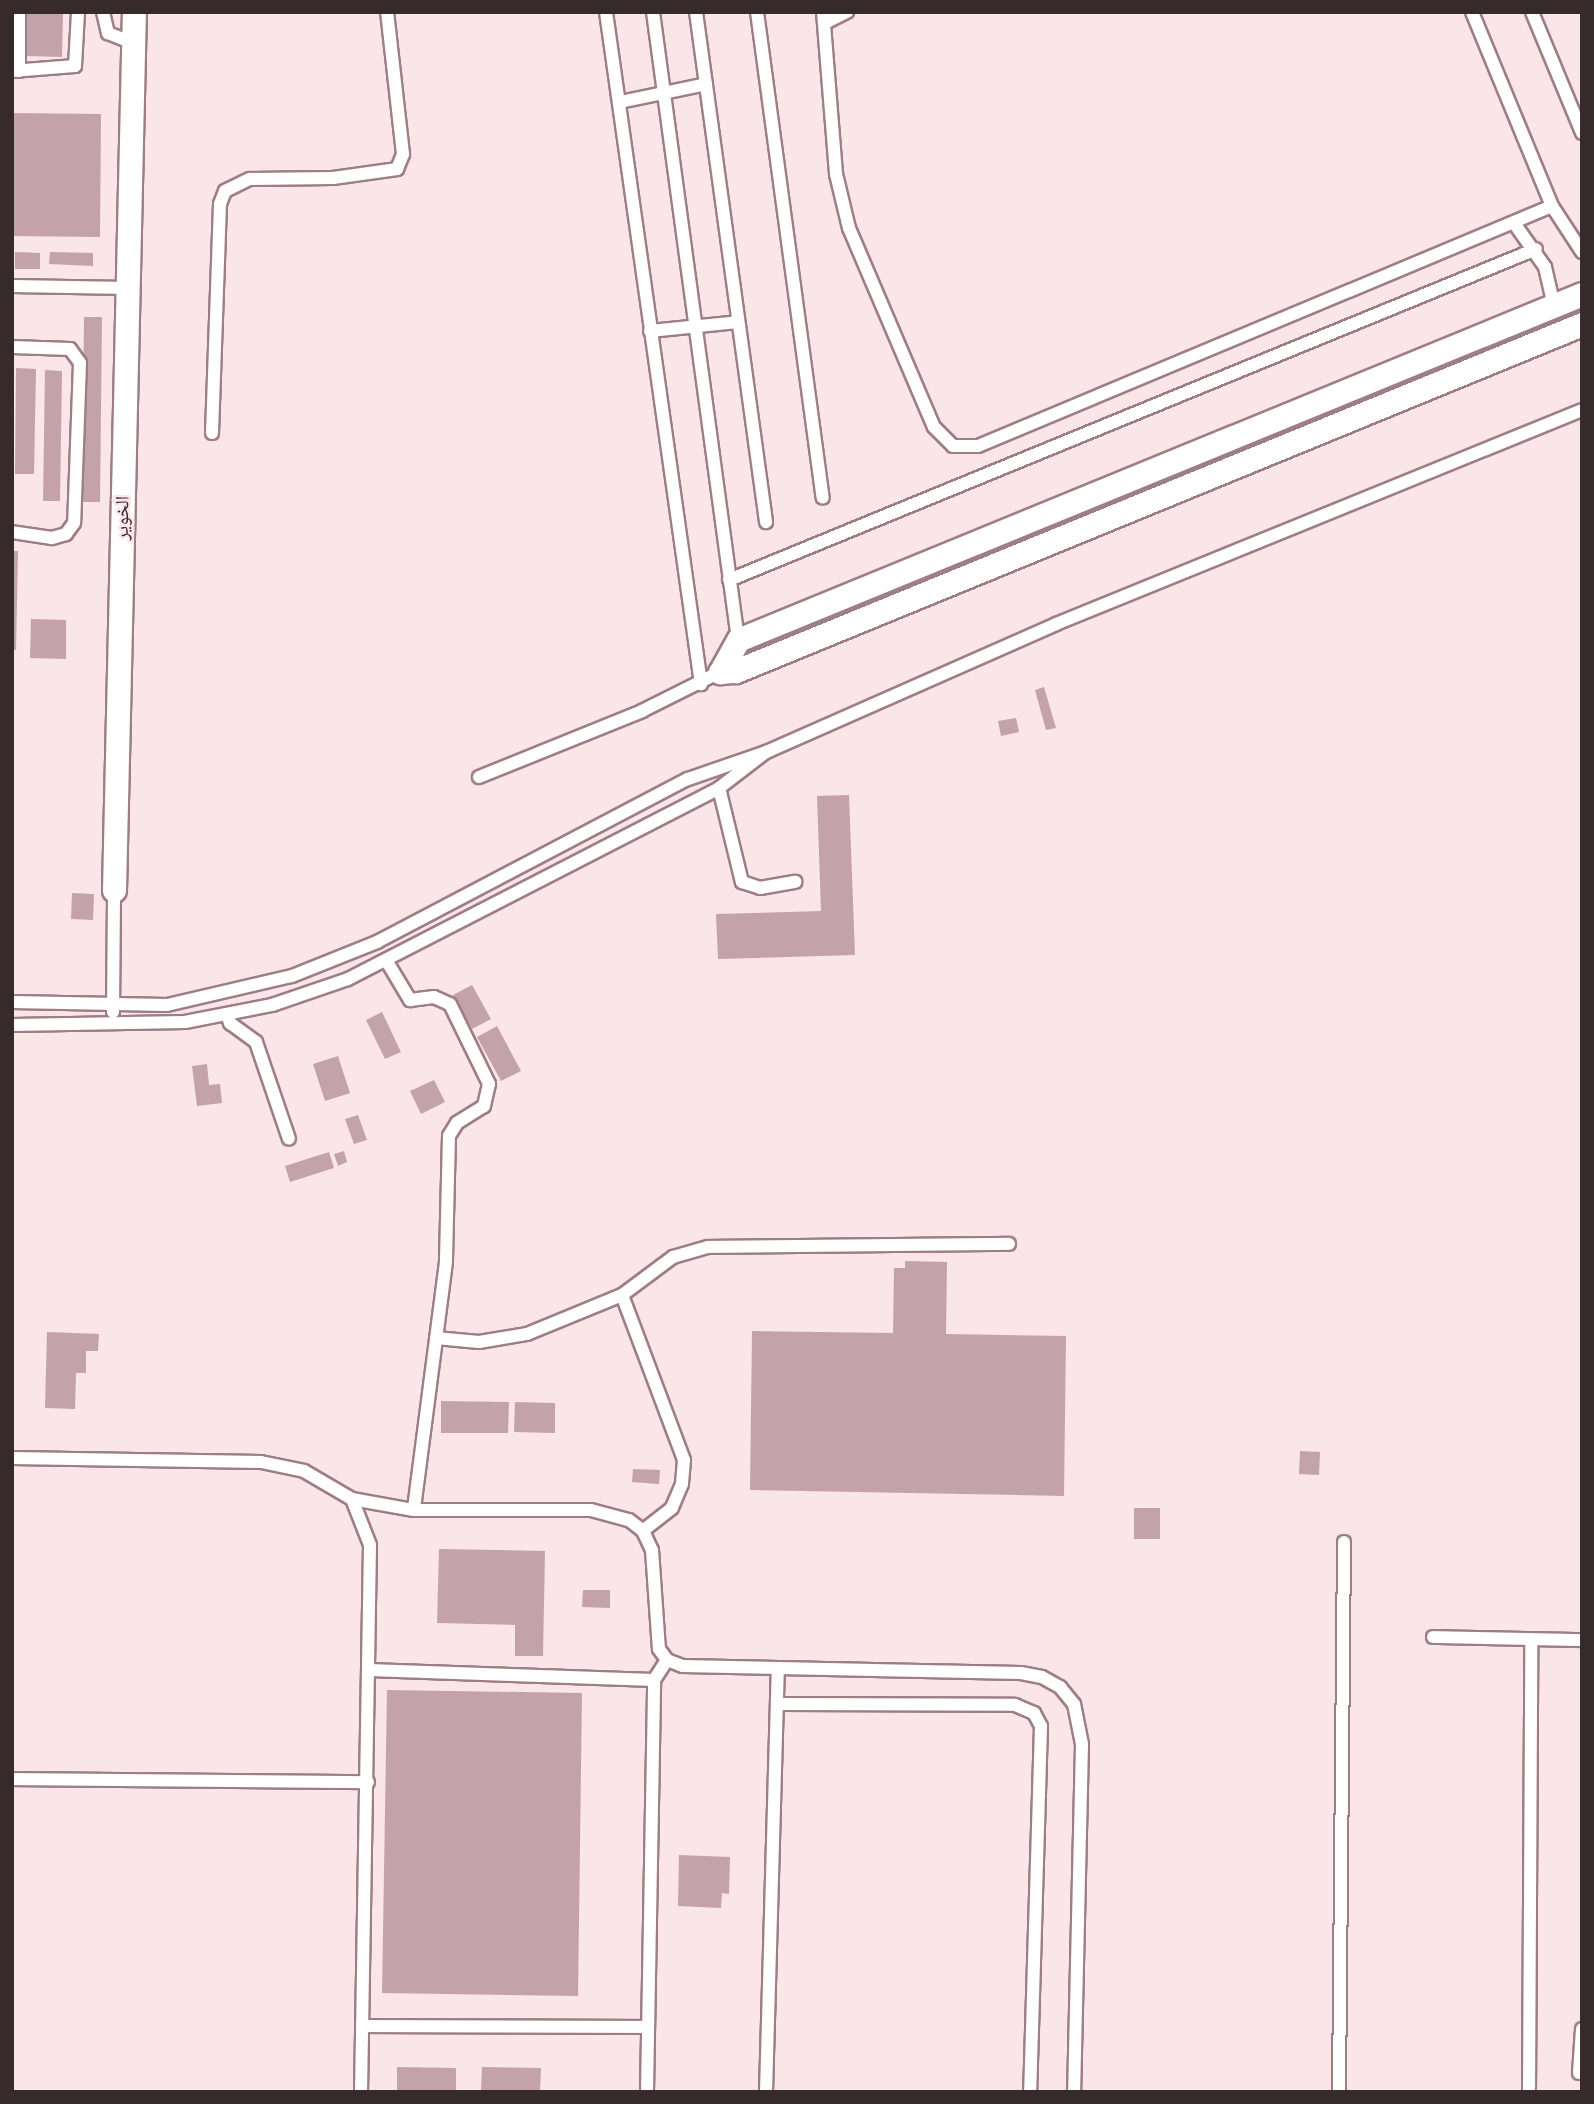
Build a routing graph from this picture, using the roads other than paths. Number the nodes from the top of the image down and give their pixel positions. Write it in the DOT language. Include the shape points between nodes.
graph roads {
  1 [pos="19,12"];
  2 [pos="78,12"];
  3 [pos="103,12"];
  4 [pos="134,12"];
  5 [pos="387,12"];
  6 [pos="606,12"];
  7 [pos="653,12"];
  8 [pos="696,12"];
  9 [pos="757,12"];
  10 [pos="847,12"];
  11 [pos="1472,12"];
  12 [pos="1532,12"];
  13 [pos="824,17"];
  14 [pos="133,43"];
  15 [pos="15,71"];
  16 [pos="706,84"];
  17 [pos="663,93"];
  18 [pos="620,102"];
  19 [pos="1582,133"];
  20 [pos="1552,206"];
  21 [pos="1514,223"];
  22 [pos="1575,234"];
  23 [pos="1536,249"];
  24 [pos="1582,252"];
  25 [pos="12,286"];
  26 [pos="128,288"];
  27 [pos="1582,294"];
  28 [pos="1554,306"];
  29 [pos="738,322"];
  30 [pos="1582,324"];
  31 [pos="695,329"];
  32 [pos="650,331"];
  33 [pos="12,347"];
  34 [pos="1582,410"];
  35 [pos="212,433"];
  36 [pos="823,498"];
  37 [pos="766,522"];
  38 [pos="12,532"];
  39 [pos="729,580"];
  40 [pos="738,640"];
  41 [pos="710,678"];
  42 [pos="766,752"];
  43 [pos="479,777"];
  44 [pos="719,788"];
  45 [pos="795,882"];
  46 [pos="114,890"];
  47 [pos="386,960"];
  48 [pos="12,1002"];
  49 [pos="113,1006"];
  50 [pos="227,1015"];
  51 [pos="113,1023"];
  52 [pos="12,1025"];
  53 [pos="289,1139"];
  54 [pos="1009,1244"];
  55 [pos="622,1295"];
  56 [pos="436,1338"];
  57 [pos="12,1458"];
  58 [pos="352,1499"];
  59 [pos="414,1510"];
  60 [pos="643,1531"];
  61 [pos="1344,1542"];
  62 [pos="1433,1637"];
  63 [pos="1531,1639"];
  64 [pos="1582,1640"];
  65 [pos="667,1660"];
  66 [pos="778,1668"];
  67 [pos="369,1670"];
  68 [pos="654,1680"];
  69 [pos="779,1704"];
  70 [pos="12,1779"];
  71 [pos="368,1782"];
  72 [pos="362,2026"];
  73 [pos="648,2028"];
  74 [pos="1582,2029"];
  75 [pos="1579,2073"];
  76 [pos="361,2092"];
  77 [pos="647,2092"];
  78 [pos="766,2092"];
  79 [pos="1030,2092"];
  80 [pos="1074,2092"];
  81 [pos="1339,2092"];
  82 [pos="1529,2092"];
  1 -- 15 [label="lane"];
  2 -- 15 [label="lane" via="75,66"];
  3 -- 14 [label="lane" via="108,33"];
  4 -- 14 [label="street, الخوير"];
  5 -- 35 [label="lane" via="403,155 397,169 332,178 250,179 225,191 220,204"];
  6 -- 18 [label="lane"];
  7 -- 17 [label="lane"];
  8 -- 16 [label="lane"];
  9 -- 36 [label="lane"];
  10 -- 13 [label="lane"];
  11 -- 20 [label="lane"];
  12 -- 19 [label="lane"];
  13 -- 21 [label="lane" via="836,174 849,228 934,427 953,446 978,446"];
  14 -- 26 [label="street, الخوير"];
  16 -- 17 [label="lane"];
  16 -- 29 [label="lane"];
  17 -- 18 [label="lane"];
  17 -- 31 [label="lane"];
  18 -- 32 [label="lane"];
  20 -- 21 [label="lane"];
  20 -- 22 [label="lane"];
  21 -- 23 [label="lane"];
  22 -- 24 [label="lane"];
  23 -- 28 [label="lane"];
  23 -- 39 [label="lane"];
  25 -- 26 [label="lane"];
  26 -- 46 [label="street, الخوير"];
  27 -- 28 [label="street"];
  28 -- 40 [label="street"];
  29 -- 31 [label="lane"];
  29 -- 37 [label="lane"];
  30 -- 41 [label="street"];
  31 -- 32 [label="lane"];
  31 -- 39 [label="lane"];
  32 -- 41 [label="lane"];
  33 -- 38 [label="lane" via="70,349 80,363 74,523 65,534 52,538"];
  34 -- 42 [label="lane" via="1056,624"];
  39 -- 40 [label="lane"];
  40 -- 41 [label="street"];
  41 -- 43 [label="lane"];
  42 -- 44 [label="lane"];
  42 -- 49 [label="lane" via="688,779 377,942 330,962 221,996 167,1005"];
  44 -- 45 [label="lane" via="742,883 760,888"];
  44 -- 47 [label="lane"];
  46 -- 49 [label="lane, الخوير"];
  47 -- 50 [label="lane" via="324,987"];
  47 -- 56 [label="lane" via="410,1000 434,997 450,1004 489,1084 484,1105 457,1123 449,1136 449,1223"];
  48 -- 49 [label="lane"];
  49 -- 51 [label="lane, الخوير"];
  50 -- 51 [label="lane" via="167,1023"];
  50 -- 53 [label="lane" via="233,1026 256,1042"];
  51 -- 52 [label="lane"];
  54 -- 55 [label="lane" via="708,1247 659,1264"];
  55 -- 56 [label="lane" via="527,1334 479,1342"];
  55 -- 60 [label="lane" via="684,1460 682,1484 672,1508"];
  56 -- 59 [label="lane"];
  57 -- 58 [label="lane" via="261,1462 304,1471"];
  58 -- 59 [label="lane"];
  58 -- 67 [label="lane" via="370,1545"];
  59 -- 60 [label="lane" via="592,1510 629,1520"];
  60 -- 65 [label="lane" via="655,1569 656,1642"];
  61 -- 81 [label="lane"];
  62 -- 63 [label="lane"];
  63 -- 64 [label="lane"];
  63 -- 82 [label="lane"];
  65 -- 66 [label="lane" via="691,1667"];
  65 -- 68 [label="lane"];
  66 -- 69 [label="lane"];
  66 -- 80 [label="lane" via="1021,1673 1051,1682 1074,1704 1082,1744"];
  67 -- 68 [label="lane"];
  67 -- 71 [label="lane"];
  68 -- 73 [label="lane"];
  69 -- 78 [label="lane"];
  69 -- 79 [label="lane" via="1015,1705 1034,1713 1041,1726"];
  70 -- 71 [label="lane"];
  71 -- 72 [label="lane"];
  72 -- 73 [label="lane"];
  72 -- 76 [label="lane"];
  73 -- 77 [label="lane"];
  74 -- 75 [label="lane"];
}
